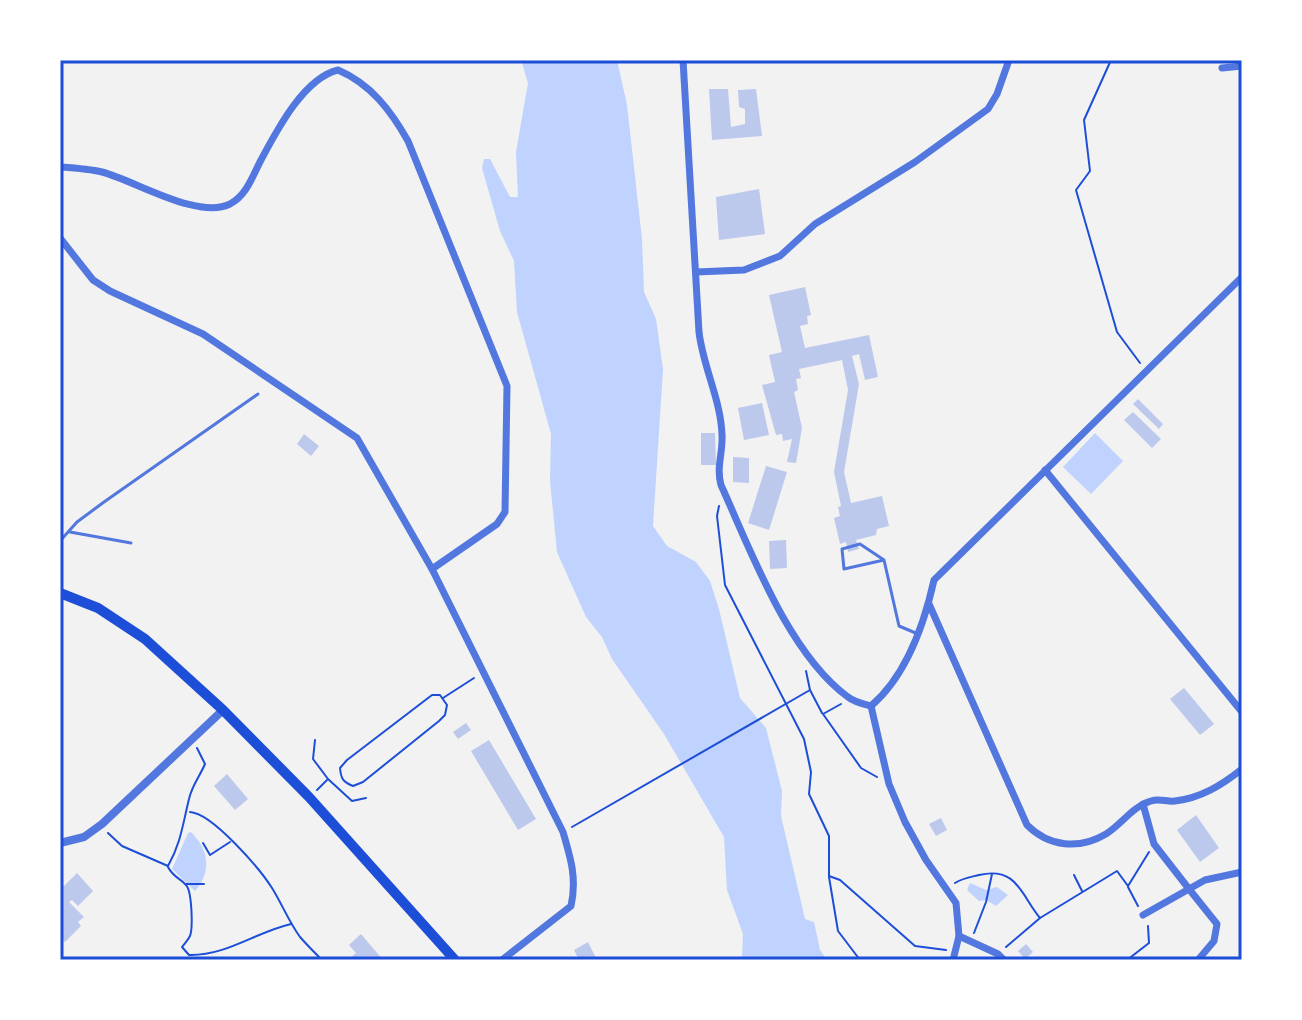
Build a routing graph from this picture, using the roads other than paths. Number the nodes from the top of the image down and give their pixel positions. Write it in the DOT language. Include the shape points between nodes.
graph roads {
  1 [pos="683,60"];
  2 [pos="1009,60"];
  3 [pos="1242,66"];
  4 [pos="1222,68"];
  5 [pos="60,167"];
  6 [pos="60,238"];
  7 [pos="696,272"];
  8 [pos="1242,277"];
  9 [pos="258,394"];
  10 [pos="1045,470"];
  11 [pos="70,532"];
  12 [pos="60,541"];
  13 [pos="131,543"];
  14 [pos="884,560"];
  15 [pos="432,569"];
  16 [pos="60,593"];
  17 [pos="929,604"];
  18 [pos="918,634"];
  19 [pos="871,706"];
  20 [pos="223,710"];
  21 [pos="1242,712"];
  22 [pos="1242,769"];
  23 [pos="1143,804"];
  24 [pos="60,843"];
  25 [pos="1242,872"];
  26 [pos="1189,889"];
  27 [pos="1143,915"];
  28 [pos="959,936"];
  29 [pos="1001,957"];
  30 [pos="455,960"];
  31 [pos="502,960"];
  32 [pos="953,960"];
  33 [pos="1198,960"];
  1 -- 7 [label="street"];
  2 -- 7 [label="street" via="988,109 815,224 780,256 744,270"];
  3 -- 4 [label="street"];
  5 -- 15 [label="street" via="103,172 199,206 222,207 248,187 277,131 309,86 325,73 338,70 371,90 408,141 507,386 505,512 497,524"];
  6 -- 15 [label="street" via="93,280 203,334 357,438"];
  7 -- 19 [label="street" via="701,353 722,436 721,485 800,645 850,700"];
  8 -- 10 [label="street"];
  9 -- 11 [label="lane" via="104,502"];
  10 -- 17 [label="street" via="934,580"];
  10 -- 21 [label="street"];
  11 -- 12 [label="lane"];
  11 -- 13 [label="lane"];
  14 -- 14 [label="lane" via="860,544 842,549 844,569"];
  14 -- 18 [label="lane" via="899,626"];
  15 -- 31 [label="street" via="563,832 573,866 571,906"];
  16 -- 20 [label="main road" via="98,608 145,639"];
  17 -- 18 [label="street"];
  17 -- 23 [label="street" via="1027,825 1039,837 1074,846 1106,834"];
  18 -- 19 [label="street" via="888,691"];
  19 -- 28 [label="street" via="889,784 926,860 956,903"];
  20 -- 24 [label="street" via="102,824 84,837"];
  20 -- 30 [label="main road"];
  22 -- 23 [label="street" via="1217,788"];
  23 -- 26 [label="street" via="1154,844"];
  25 -- 26 [label="street"];
  26 -- 27 [label="street"];
  26 -- 33 [label="street" via="1217,924 1214,941"];
  28 -- 29 [label="street"];
  28 -- 32 [label="street"];
}
